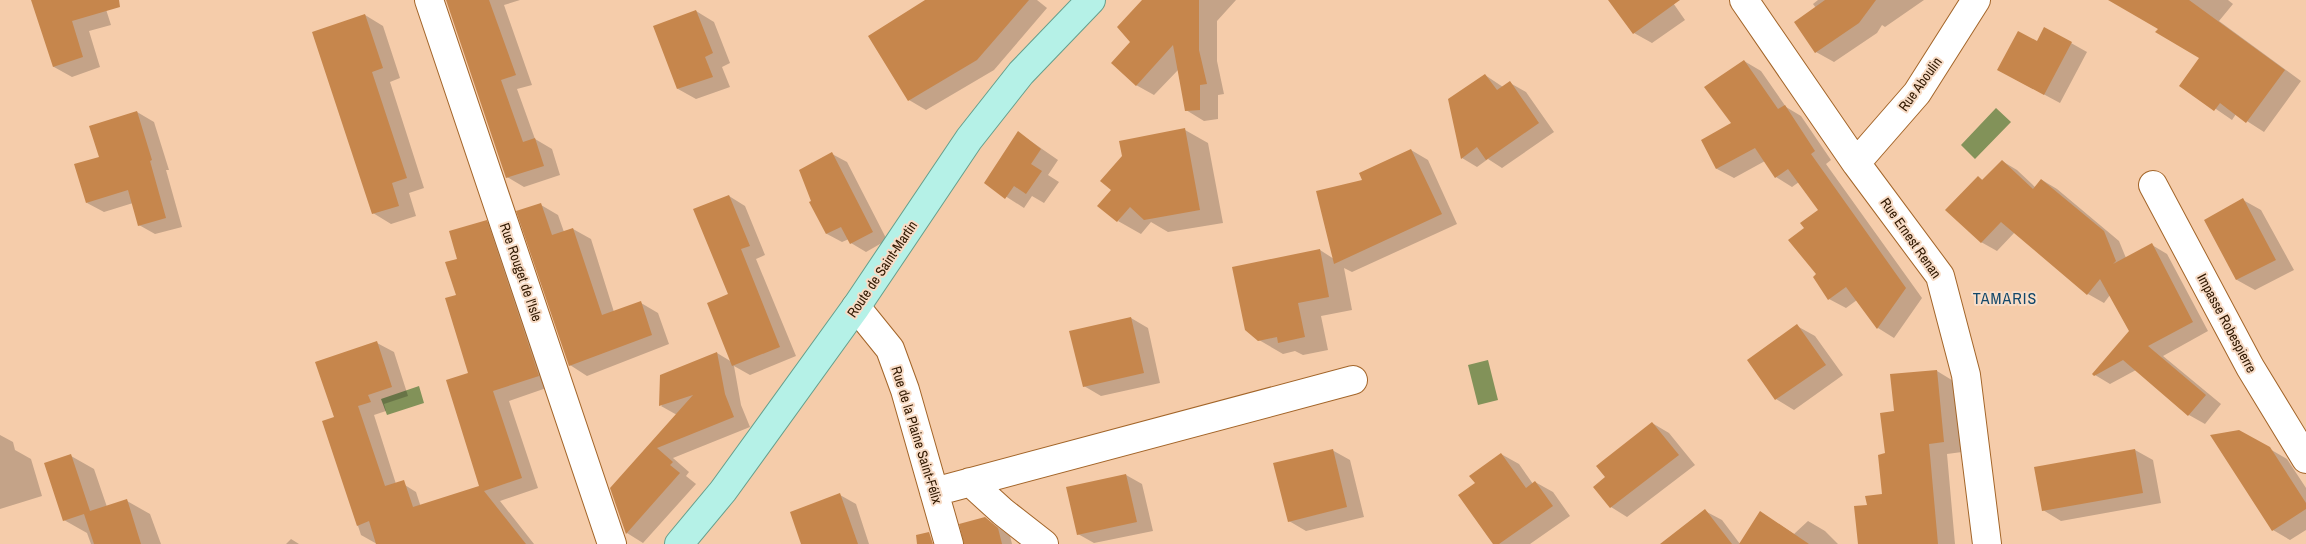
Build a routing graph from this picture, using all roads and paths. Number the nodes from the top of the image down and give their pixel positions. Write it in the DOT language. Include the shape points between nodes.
graph roads {
  1 [pos="429,0"];
  2 [pos="1090,0"];
  3 [pos="1744,0"];
  4 [pos="1976,0"];
  5 [pos="1856,162"];
  6 [pos="2152,185"];
  7 [pos="856,307"];
  8 [pos="1353,380"];
  9 [pos="2306,459"];
  10 [pos="970,482"];
  11 [pos="934,492"];
  12 [pos="612,544"];
  13 [pos="679,544"];
  14 [pos="949,544"];
  15 [pos="1044,544"];
  16 [pos="1987,544"];
  1 -- 12 [label="street, Rue Rouget de l'Isle"];
  2 -- 7 [label="main road, Route de Saint-Martin" via="1021,73 969,139"];
  3 -- 5 [label="street, Rue Ernest Renan"];
  4 -- 5 [label="street, Rue Aboulin" via="1917,93"];
  5 -- 16 [label="street, Rue Ernest Renan" via="1940,276 1966,375"];
  6 -- 9 [label="street, Impasse Robespierre" via="2250,367"];
  7 -- 11 [label="street, Rue de la Plaine Saint-Félix" via="890,349"];
  7 -- 13 [label="main road, Route de Saint-Martin" via="724,491"];
  8 -- 10 [label="street"];
  10 -- 11 [label="street"];
  10 -- 15 [label="street"];
  11 -- 14 [label="street, Rue de la Plaine Saint-Félix"];
}
